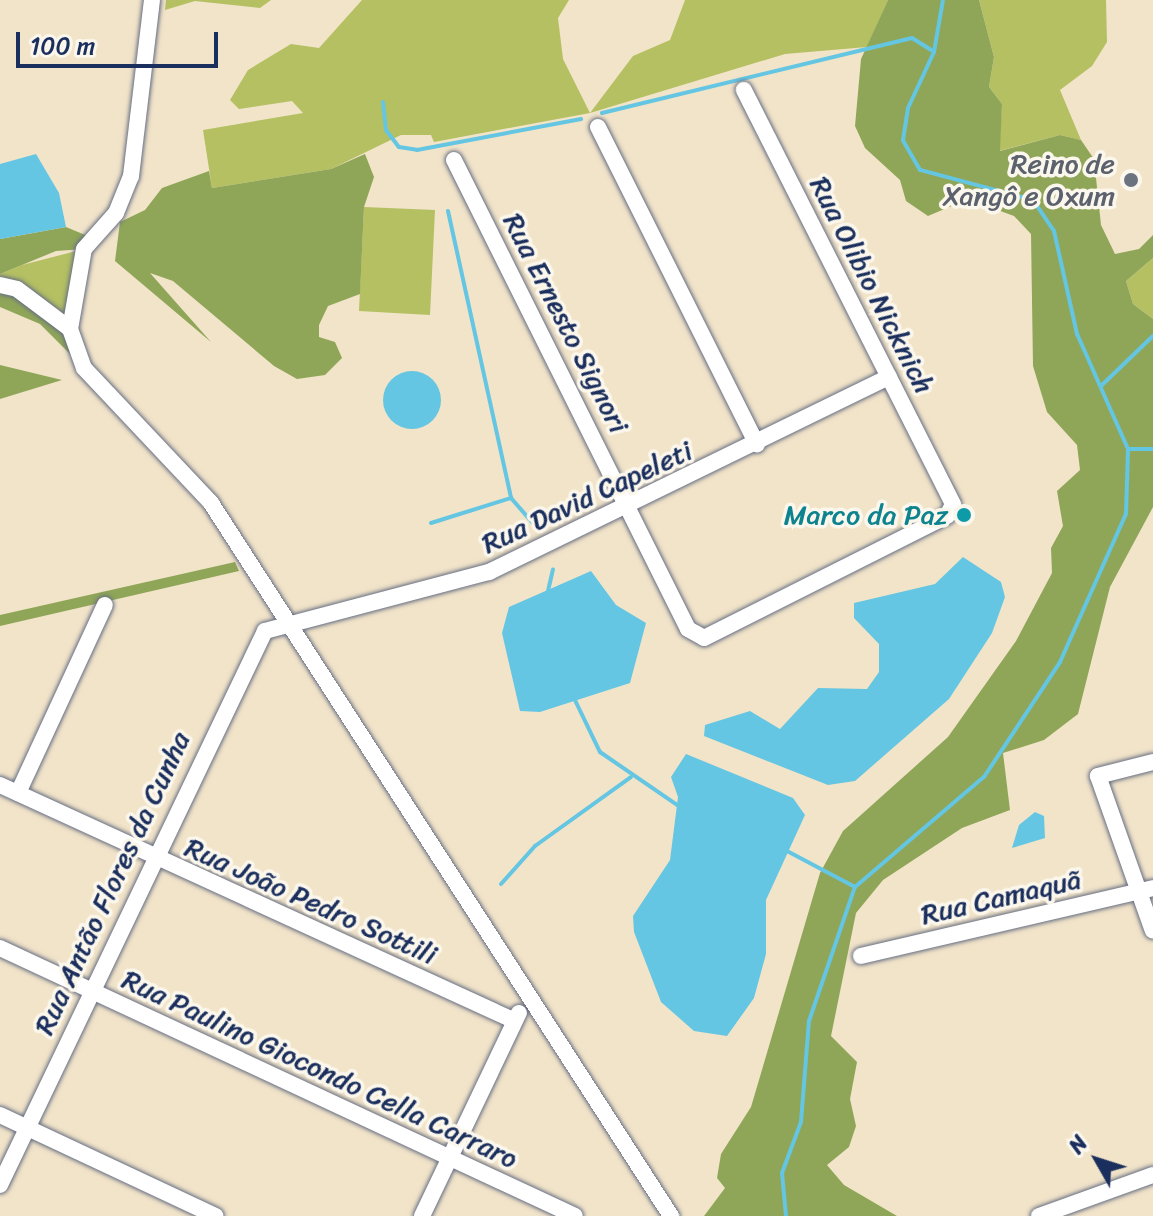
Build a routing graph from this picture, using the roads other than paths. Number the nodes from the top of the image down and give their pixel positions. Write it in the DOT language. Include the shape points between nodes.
graph roads {
  1 [pos="152,0"];
  2 [pos="744,90"];
  3 [pos="598,127"];
  4 [pos="454,160"];
  5 [pos="0,285"];
  6 [pos="70,329"];
  7 [pos="889,377"];
  8 [pos="757,444"];
  9 [pos="629,509"];
  10 [pos="105,605"];
  11 [pos="290,620"];
  12 [pos="696,638"];
  13 [pos="1153,762"];
  14 [pos="0,785"];
  15 [pos="18,793"];
  16 [pos="152,857"];
  17 [pos="1153,888"];
  18 [pos="1134,893"];
  19 [pos="1153,931"];
  20 [pos="0,948"];
  21 [pos="861,956"];
  22 [pos="92,991"];
  23 [pos="527,997"];
  24 [pos="515,1021"];
  25 [pos="0,1115"];
  26 [pos="26,1127"];
  27 [pos="449,1160"];
  28 [pos="1153,1175"];
  29 [pos="0,1185"];
  30 [pos="1038,1214"];
  31 [pos="216,1216"];
  32 [pos="422,1216"];
  33 [pos="575,1216"];
  34 [pos="671,1216"];
  1 -- 6 [label="street" via="131,176 116,213 84,249"];
  2 -- 7 [label="street, Rua Olibio Nicknich"];
  3 -- 8 [label="street"];
  4 -- 9 [label="street, Rua Ernesto Signori"];
  5 -- 6 [label="street" via="17,289"];
  6 -- 11 [label="street" via="84,368 211,503"];
  7 -- 8 [label="street, Rua David Capeleti"];
  7 -- 12 [label="street, Rua Olibio Nicknich" via="953,504 941,520"];
  8 -- 9 [label="street, Rua David Capeleti"];
  9 -- 11 [label="street, Rua David Capeleti" via="489,572"];
  9 -- 12 [label="street, Rua Ernesto Signori"];
  10 -- 15 [label="street"];
  11 -- 16 [label="street, Rua Antão Flores da Cunha" via="265,631 241,668"];
  11 -- 23 [label="street"];
  13 -- 18 [label="street" via="1098,776"];
  14 -- 15 [label="street, Rua João Pedro Sottili"];
  15 -- 16 [label="street, Rua João Pedro Sottili"];
  16 -- 22 [label="street, Rua Antão Flores da Cunha"];
  16 -- 24 [label="street, Rua João Pedro Sottili"];
  17 -- 18 [label="street, Rua Camaquã"];
  18 -- 19 [label="street"];
  18 -- 21 [label="street, Rua Camaquã"];
  20 -- 22 [label="street, Rua Paulino Giocondo Cella Carraro"];
  22 -- 26 [label="street, Rua Antão Flores da Cunha"];
  22 -- 27 [label="street, Rua Paulino Giocondo Cella Carraro"];
  23 -- 24 [label="street"];
  23 -- 34 [label="street"];
  24 -- 27 [label="street"];
  25 -- 26 [label="street"];
  26 -- 29 [label="street, Rua Antão Flores da Cunha"];
  26 -- 31 [label="street"];
  27 -- 32 [label="street"];
  27 -- 33 [label="street, Rua Paulino Giocondo Cella Carraro"];
  28 -- 30 [label="street"];
}
